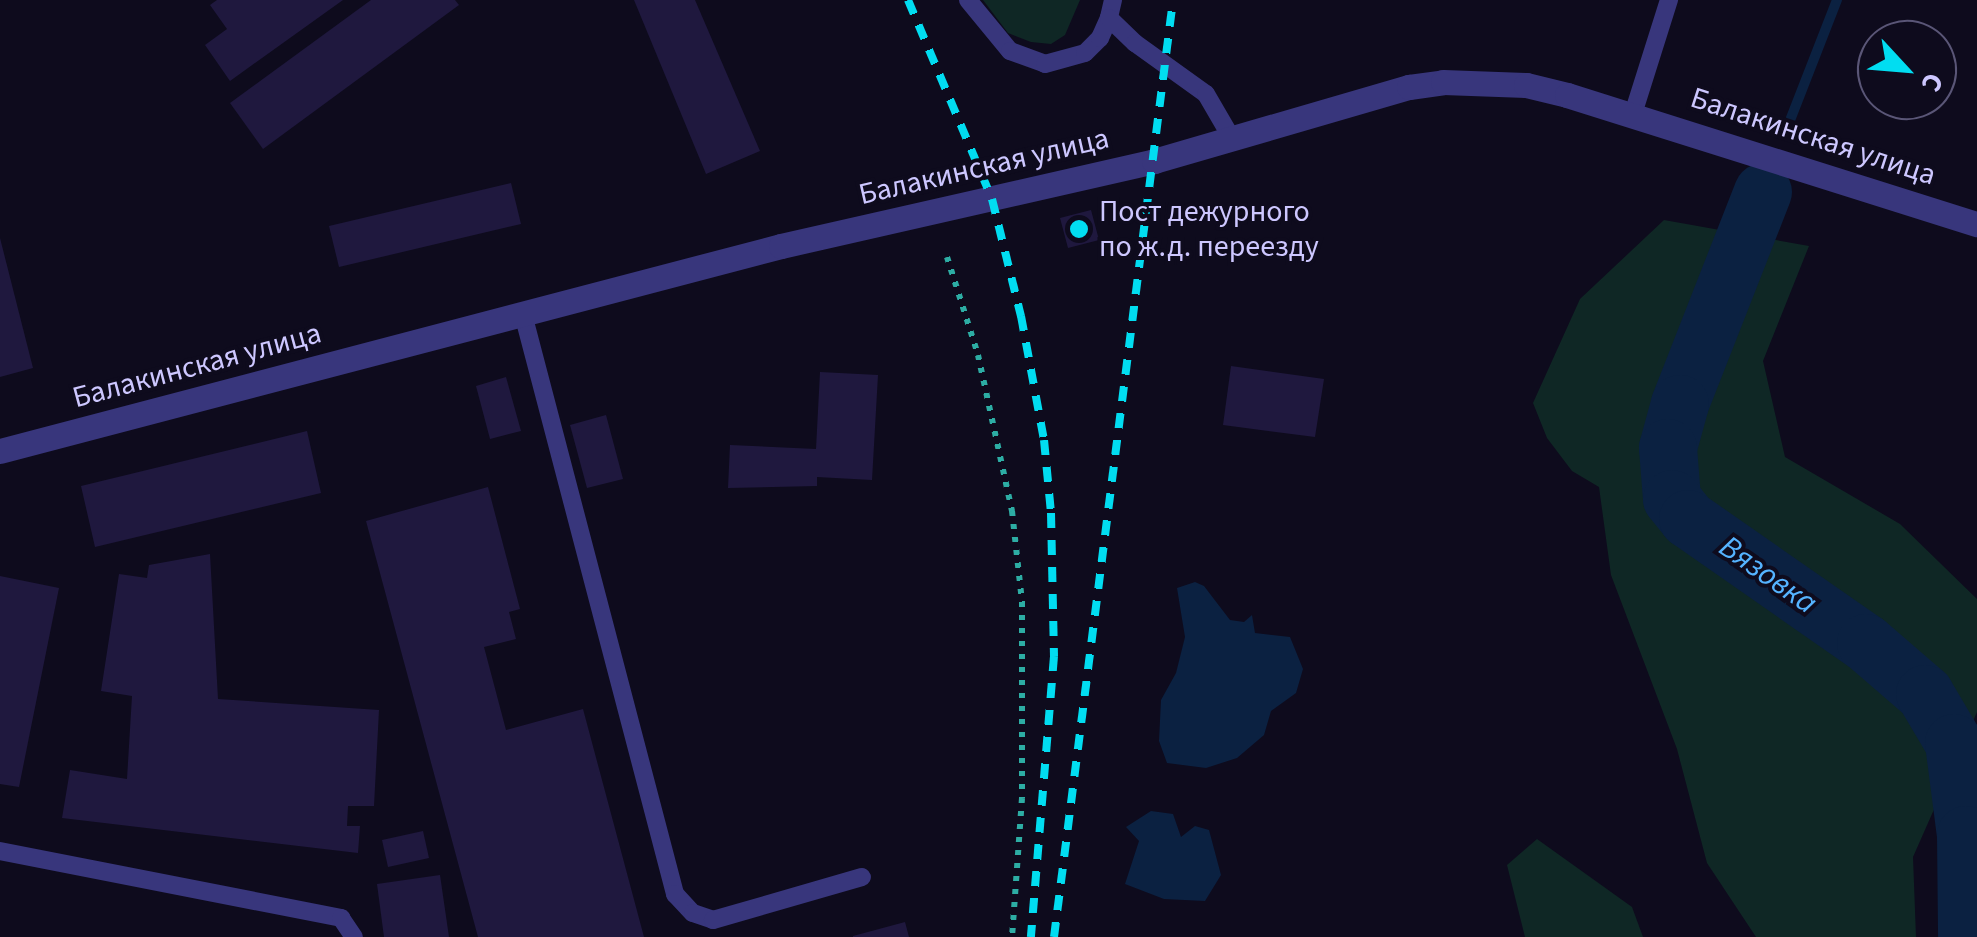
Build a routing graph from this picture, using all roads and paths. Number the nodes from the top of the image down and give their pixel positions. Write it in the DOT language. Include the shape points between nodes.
graph roads {
  1 [pos="968,0"];
  2 [pos="1669,0"];
  3 [pos="1111,9"];
  4 [pos="1634,114"];
  5 [pos="1230,137"];
  6 [pos="1977,224"];
  7 [pos="948,257"];
  8 [pos="524,314"];
  9 [pos="0,451"];
  10 [pos="0,851"];
  11 [pos="862,877"];
  12 [pos="354,937"];
  13 [pos="1012,937"];
  1 -- 3 [label="lane" via="1010,51 1045,64 1085,53 1100,38"];
  2 -- 4 [label="lane"];
  3 -- 5 [label="lane" via="1135,43 1206,94"];
  4 -- 5 [label="street, Балакинская улица" via="1526,85 1444,82"];
  4 -- 6 [label="street, Балакинская улица"];
  5 -- 8 [label="street, Балакинская улица"];
  7 -- 13 [label="path" via="978,355 1012,511 1022,602 1022,798"];
  8 -- 9 [label="street, Балакинская улица"];
  8 -- 11 [label="lane" via="675,894 693,913 713,920"];
  10 -- 12 [label="lane" via="341,918"];
}
